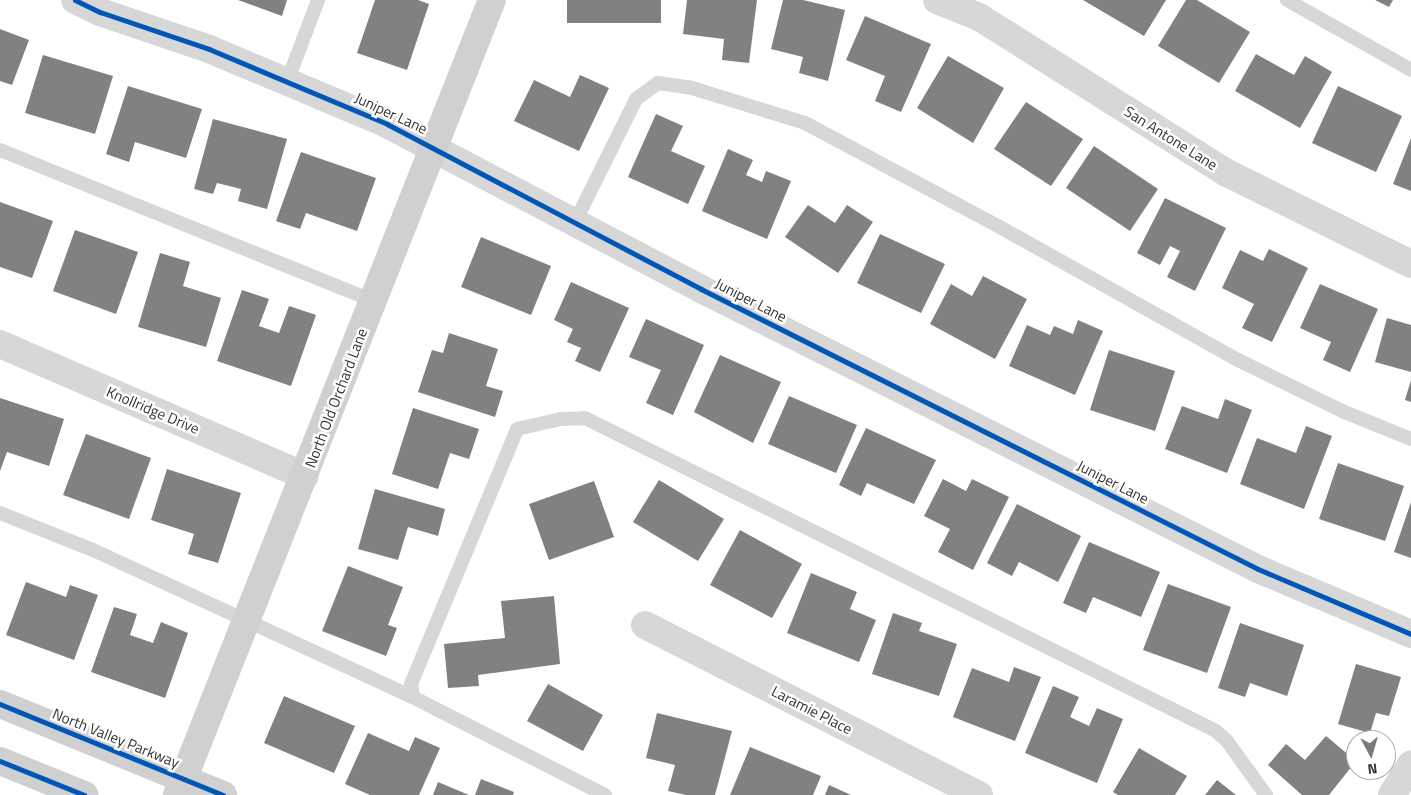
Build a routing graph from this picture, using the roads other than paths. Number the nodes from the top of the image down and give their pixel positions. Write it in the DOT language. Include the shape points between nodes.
graph roads {
  1 [pos="75,0"];
  2 [pos="318,0"];
  3 [pos="492,0"];
  4 [pos="937,0"];
  5 [pos="1287,0"];
  6 [pos="1411,70"];
  7 [pos="287,82"];
  8 [pos="434,147"];
  9 [pos="0,150"];
  10 [pos="575,222"];
  11 [pos="1411,264"];
  12 [pos="374,301"];
  13 [pos="0,344"];
  14 [pos="1411,439"];
  15 [pos="305,476"];
  16 [pos="0,513"];
  17 [pos="245,618"];
  18 [pos="645,624"];
  19 [pos="1411,634"];
  20 [pos="413,697"];
  21 [pos="0,704"];
  22 [pos="0,761"];
  23 [pos="1411,764"];
  24 [pos="181,787"];
  25 [pos="84,795"];
  26 [pos="223,795"];
  27 [pos="605,795"];
  28 [pos="979,795"];
  29 [pos="1266,795"];
  30 [pos="1392,795"];
  1 -- 7 [label="street, Juniper Lane"];
  2 -- 7 [label="lane"];
  3 -- 8 [label="street, North Old Orchard Lane"];
  4 -- 11 [label="street, San Antone Lane" via="979,17 1227,173"];
  5 -- 6 [label="lane"];
  7 -- 8 [label="street, Juniper Lane"];
  8 -- 10 [label="street, Juniper Lane"];
  8 -- 12 [label="street, North Old Orchard Lane"];
  9 -- 12 [label="lane"];
  10 -- 14 [label="lane" via="636,99 658,84 692,88 805,123 1015,235 1238,360 1342,411"];
  10 -- 19 [label="street, Juniper Lane" via="701,289 1258,569"];
  12 -- 15 [label="street, North Old Orchard Lane"];
  13 -- 15 [label="street, Knollridge Drive"];
  15 -- 17 [label="street, North Old Orchard Lane"];
  16 -- 17 [label="lane" via="93,550"];
  17 -- 20 [label="lane"];
  17 -- 24 [label="street, North Old Orchard Lane"];
  18 -- 28 [label="street, Laramie Place"];
  20 -- 27 [label="lane"];
  20 -- 29 [label="lane" via="411,684 417,666 517,429 543,421 585,418 1216,731"];
  21 -- 24 [label="street, North Valley Parkway"];
  22 -- 25 [label="street"];
  23 -- 30 [label="street"];
  24 -- 26 [label="street, North Valley Parkway"];
}
